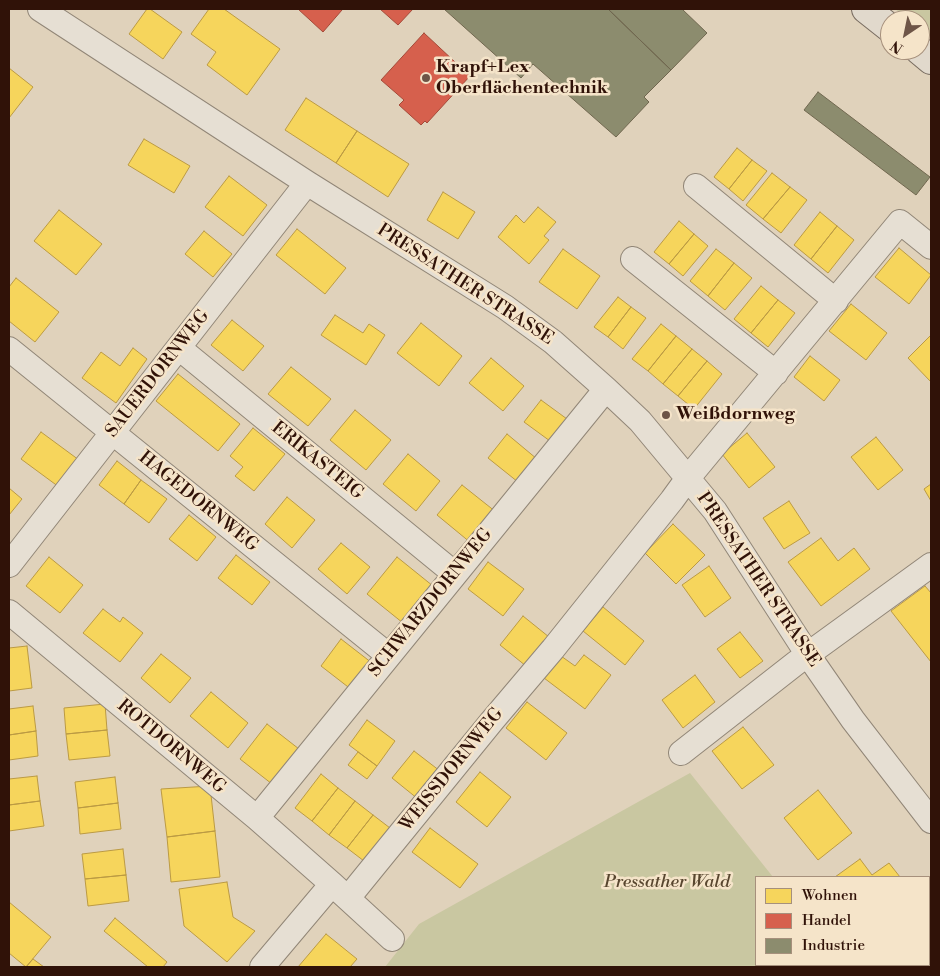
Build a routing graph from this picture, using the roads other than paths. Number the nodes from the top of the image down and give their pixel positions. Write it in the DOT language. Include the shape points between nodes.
graph roads {
  1 [pos="40,9"];
  2 [pos="866,9"];
  3 [pos="880,20"];
  4 [pos="307,183"];
  5 [pos="696,186"];
  6 [pos="931,247"];
  7 [pos="633,259"];
  8 [pos="836,300"];
  9 [pos="179,348"];
  10 [pos="9,349"];
  11 [pos="776,373"];
  12 [pos="606,389"];
  13 [pos="112,433"];
  14 [pos="688,478"];
  15 [pos="9,565"];
  16 [pos="931,565"];
  17 [pos="455,574"];
  18 [pos="9,612"];
  19 [pos="388,655"];
  20 [pos="808,655"];
  21 [pos="681,754"];
  22 [pos="257,818"];
  23 [pos="931,821"];
  24 [pos="340,891"];
  25 [pos="392,939"];
  26 [pos="262,967"];
  1 -- 4 [label="street, PRESSATHER STRASSE"];
  2 -- 3 [label="main road"];
  4 -- 9 [label="street, SAUERDORNWEG"];
  4 -- 12 [label="street, PRESSATHER STRASSE" via="505,307 553,342"];
  5 -- 8 [label="street"];
  6 -- 8 [label="street, WEISSDORNWEG" via="900,222"];
  7 -- 11 [label="street"];
  8 -- 11 [label="street, WEISSDORNWEG"];
  9 -- 13 [label="street, SAUERDORNWEG"];
  9 -- 17 [label="street, ERIKASTEIG"];
  10 -- 13 [label="street, HAGEDORNWEG"];
  11 -- 14 [label="street, WEISSDORNWEG"];
  12 -- 14 [label="street, PRESSATHER STRASSE" via="640,421"];
  12 -- 17 [label="street, SCHWARZDORNWEG"];
  13 -- 15 [label="street, SAUERDORNWEG"];
  13 -- 19 [label="street, HAGEDORNWEG"];
  14 -- 20 [label="street, PRESSATHER STRASSE" via="715,511"];
  14 -- 24 [label="street, WEISSDORNWEG" via="553,649"];
  16 -- 20 [label="street"];
  17 -- 19 [label="street, SCHWARZDORNWEG"];
  18 -- 22 [label="street, ROTDORNWEG"];
  19 -- 22 [label="street, SCHWARZDORNWEG"];
  20 -- 21 [label="street"];
  20 -- 23 [label="street, PRESSATHER STRASSE" via="853,720"];
  22 -- 24 [label="street, ROTDORNWEG"];
  24 -- 25 [label="street, ROTDORNWEG"];
  24 -- 26 [label="street"];
}
